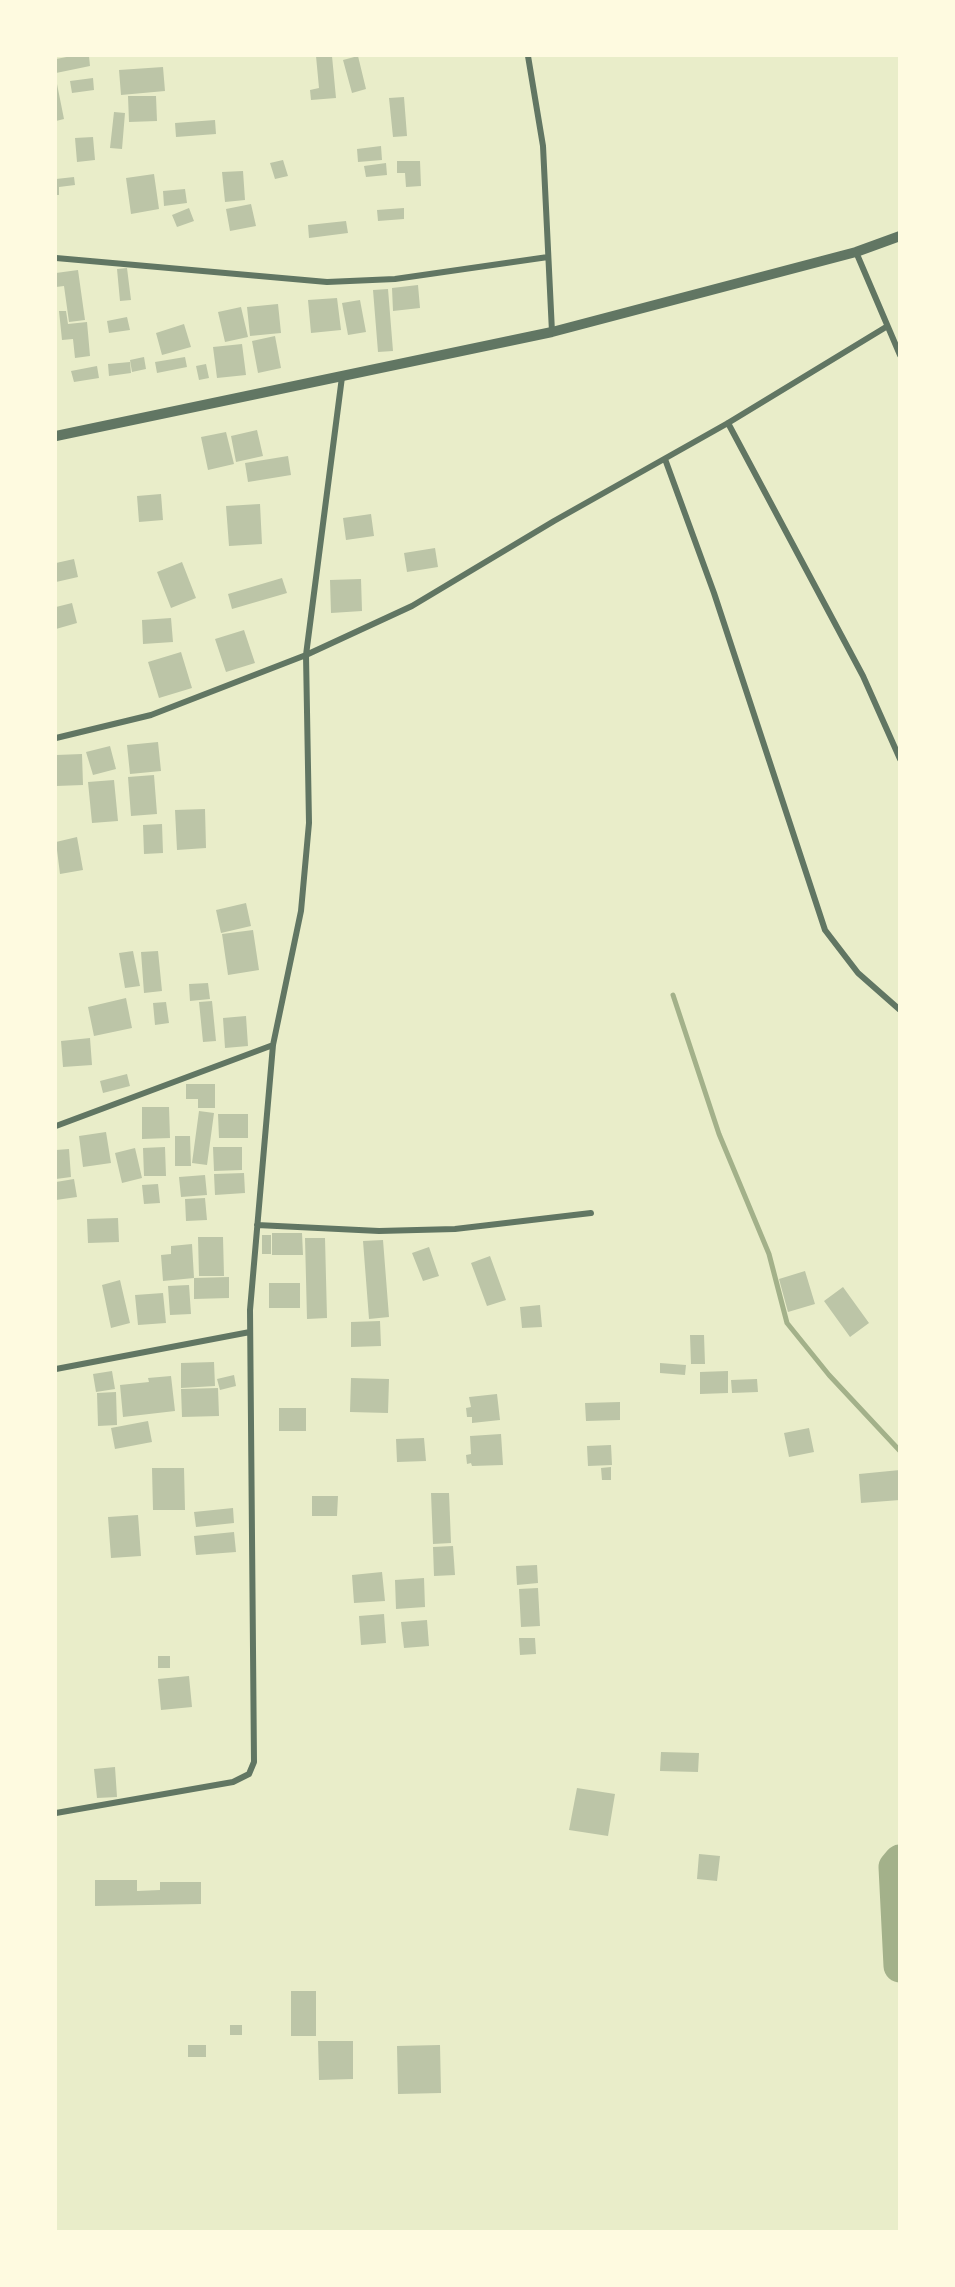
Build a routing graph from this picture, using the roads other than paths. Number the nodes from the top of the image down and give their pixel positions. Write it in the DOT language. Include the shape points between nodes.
graph roads {
  1 [pos="528,56"];
  2 [pos="900,236"];
  3 [pos="856,252"];
  4 [pos="548,257"];
  5 [pos="56,258"];
  6 [pos="886,327"];
  7 [pos="552,332"];
  8 [pos="900,355"];
  9 [pos="342,376"];
  10 [pos="728,423"];
  11 [pos="56,436"];
  12 [pos="664,459"];
  13 [pos="306,655"];
  14 [pos="56,738"];
  15 [pos="900,759"];
  16 [pos="900,1010"];
  17 [pos="273,1045"];
  18 [pos="56,1126"];
  19 [pos="591,1213"];
  20 [pos="257,1225"];
  21 [pos="250,1332"];
  22 [pos="56,1369"];
  23 [pos="56,1813"];
  1 -- 4 [label="street" via="543,146"];
  2 -- 3 [label="street"];
  3 -- 6 [label="street"];
  3 -- 7 [label="street"];
  4 -- 5 [label="street" via="394,279 327,282"];
  4 -- 7 [label="street"];
  6 -- 8 [label="street"];
  6 -- 10 [label="street"];
  7 -- 9 [label="street"];
  9 -- 11 [label="street"];
  9 -- 13 [label="street"];
  10 -- 12 [label="street"];
  10 -- 15 [label="street" via="863,676"];
  12 -- 13 [label="street" via="412,606"];
  12 -- 16 [label="street" via="714,593 825,930 858,973"];
  13 -- 14 [label="street" via="151,715"];
  13 -- 17 [label="street" via="308,834 301,911"];
  17 -- 18 [label="street"];
  17 -- 20 [label="street"];
  19 -- 20 [label="street" via="455,1229 379,1231"];
  20 -- 21 [label="street"];
  21 -- 22 [label="street"];
  21 -- 23 [label="street" via="254,1762 249,1774 233,1782"];
}
